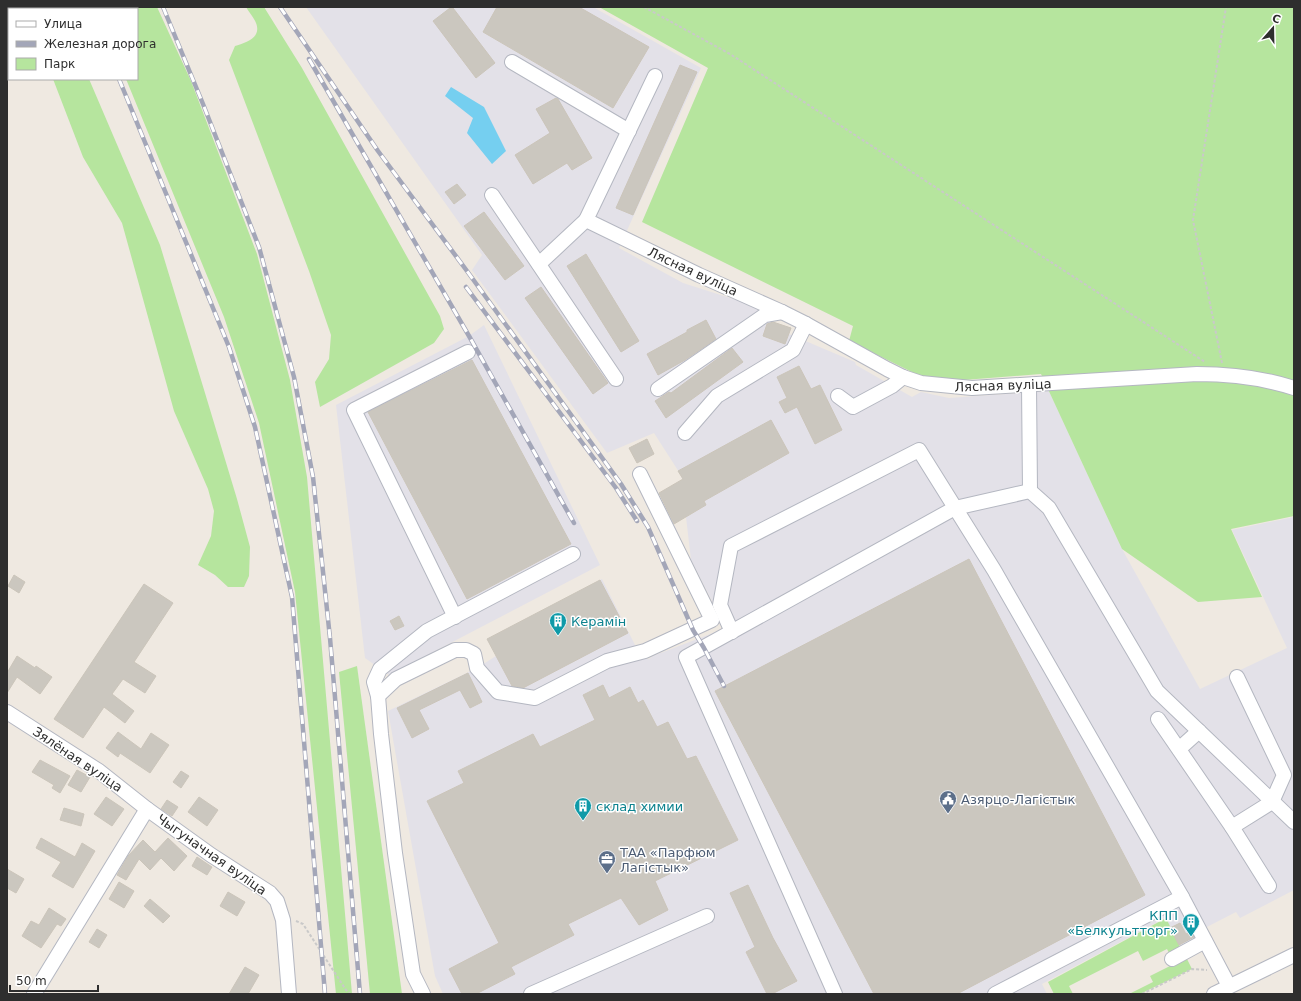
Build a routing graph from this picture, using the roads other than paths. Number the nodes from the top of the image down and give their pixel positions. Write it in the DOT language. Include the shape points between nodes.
graph roads {
  1 [pos="512,62"];
  2 [pos="655,76"];
  3 [pos="629,131"];
  4 [pos="492,195"];
  5 [pos="586,220"];
  6 [pos="539,264"];
  7 [pos="782,312"];
  8 [pos="806,324"];
  9 [pos="468,352"];
  10 [pos="903,377"];
  11 [pos="616,380"];
  12 [pos="1029,385"];
  13 [pos="1294,388"];
  14 [pos="658,389"];
  15 [pos="838,396"];
  16 [pos="685,433"];
  17 [pos="640,474"];
  18 [pos="1030,491"];
  19 [pos="955,508"];
  20 [pos="574,554"];
  21 [pos="455,617"];
  22 [pos="732,632"];
  23 [pos="1237,677"];
  24 [pos="378,696"];
  25 [pos="7,712"];
  26 [pos="1158,719"];
  27 [pos="1199,731"];
  28 [pos="1179,749"];
  29 [pos="1272,802"];
  30 [pos="148,809"];
  31 [pos="1294,822"];
  32 [pos="1294,826"];
  33 [pos="1232,827"];
  34 [pos="1269,886"];
  35 [pos="1182,897"];
  36 [pos="707,916"];
  37 [pos="1205,942"];
  38 [pos="1294,955"];
  39 [pos="1172,959"];
  40 [pos="1229,986"];
  41 [pos="34,994"];
  42 [pos="289,994"];
  43 [pos="423,994"];
  44 [pos="531,994"];
  45 [pos="835,994"];
  46 [pos="995,994"];
  47 [pos="1214,994"];
  1 -- 3 [label="street"];
  2 -- 3 [label="street"];
  3 -- 5 [label="street"];
  4 -- 6 [label="street"];
  5 -- 6 [label="street"];
  5 -- 7 [label="street, Лясная вуліца"];
  6 -- 11 [label="street"];
  7 -- 8 [label="street, Лясная вуліца"];
  7 -- 14 [label="street" via="765,315"];
  8 -- 10 [label="street, Лясная вуліца"];
  8 -- 16 [label="street" via="793,350 717,396"];
  9 -- 21 [label="street" via="354,410"];
  10 -- 12 [label="street, Лясная вуліца" via="921,383 972,388"];
  10 -- 15 [label="street" via="892,386 853,407"];
  12 -- 13 [label="street, Лясная вуліца" via="1225,374"];
  12 -- 18 [label="street"];
  17 -- 24 [label="street" via="712,620 645,651 607,661 535,698 498,692 477,668 474,654 466,650 455,650 396,679"];
  18 -- 19 [label="street"];
  18 -- 27 [label="street" via="1049,508 1158,691"];
  19 -- 22 [label="street"];
  19 -- 22 [label="street" via="919,450 731,546 720,605"];
  19 -- 35 [label="street" via="994,570"];
  20 -- 21 [label="street"];
  21 -- 24 [label="street" via="427,631 380,669 374,682"];
  22 -- 45 [label="street" via="686,657"];
  23 -- 29 [label="street" via="1284,775"];
  24 -- 43 [label="street" via="393,838 413,974"];
  25 -- 30 [label="street, Зялёная вуліца" via="99,771"];
  26 -- 28 [label="street"];
  27 -- 28 [label="street"];
  27 -- 29 [label="street"];
  28 -- 33 [label="street"];
  29 -- 31 [label="street"];
  29 -- 32 [label="street"];
  29 -- 33 [label="street"];
  30 -- 41 [label="street"];
  30 -- 42 [label="street, Чыгуначная вуліца" via="211,855 270,893 277,901 283,920"];
  33 -- 34 [label="street"];
  35 -- 37 [label="street"];
  35 -- 46 [label="street"];
  36 -- 44 [label="street"];
  37 -- 39 [label="street"];
  37 -- 40 [label="street"];
  38 -- 40 [label="street"];
  40 -- 47 [label="street"];
}
